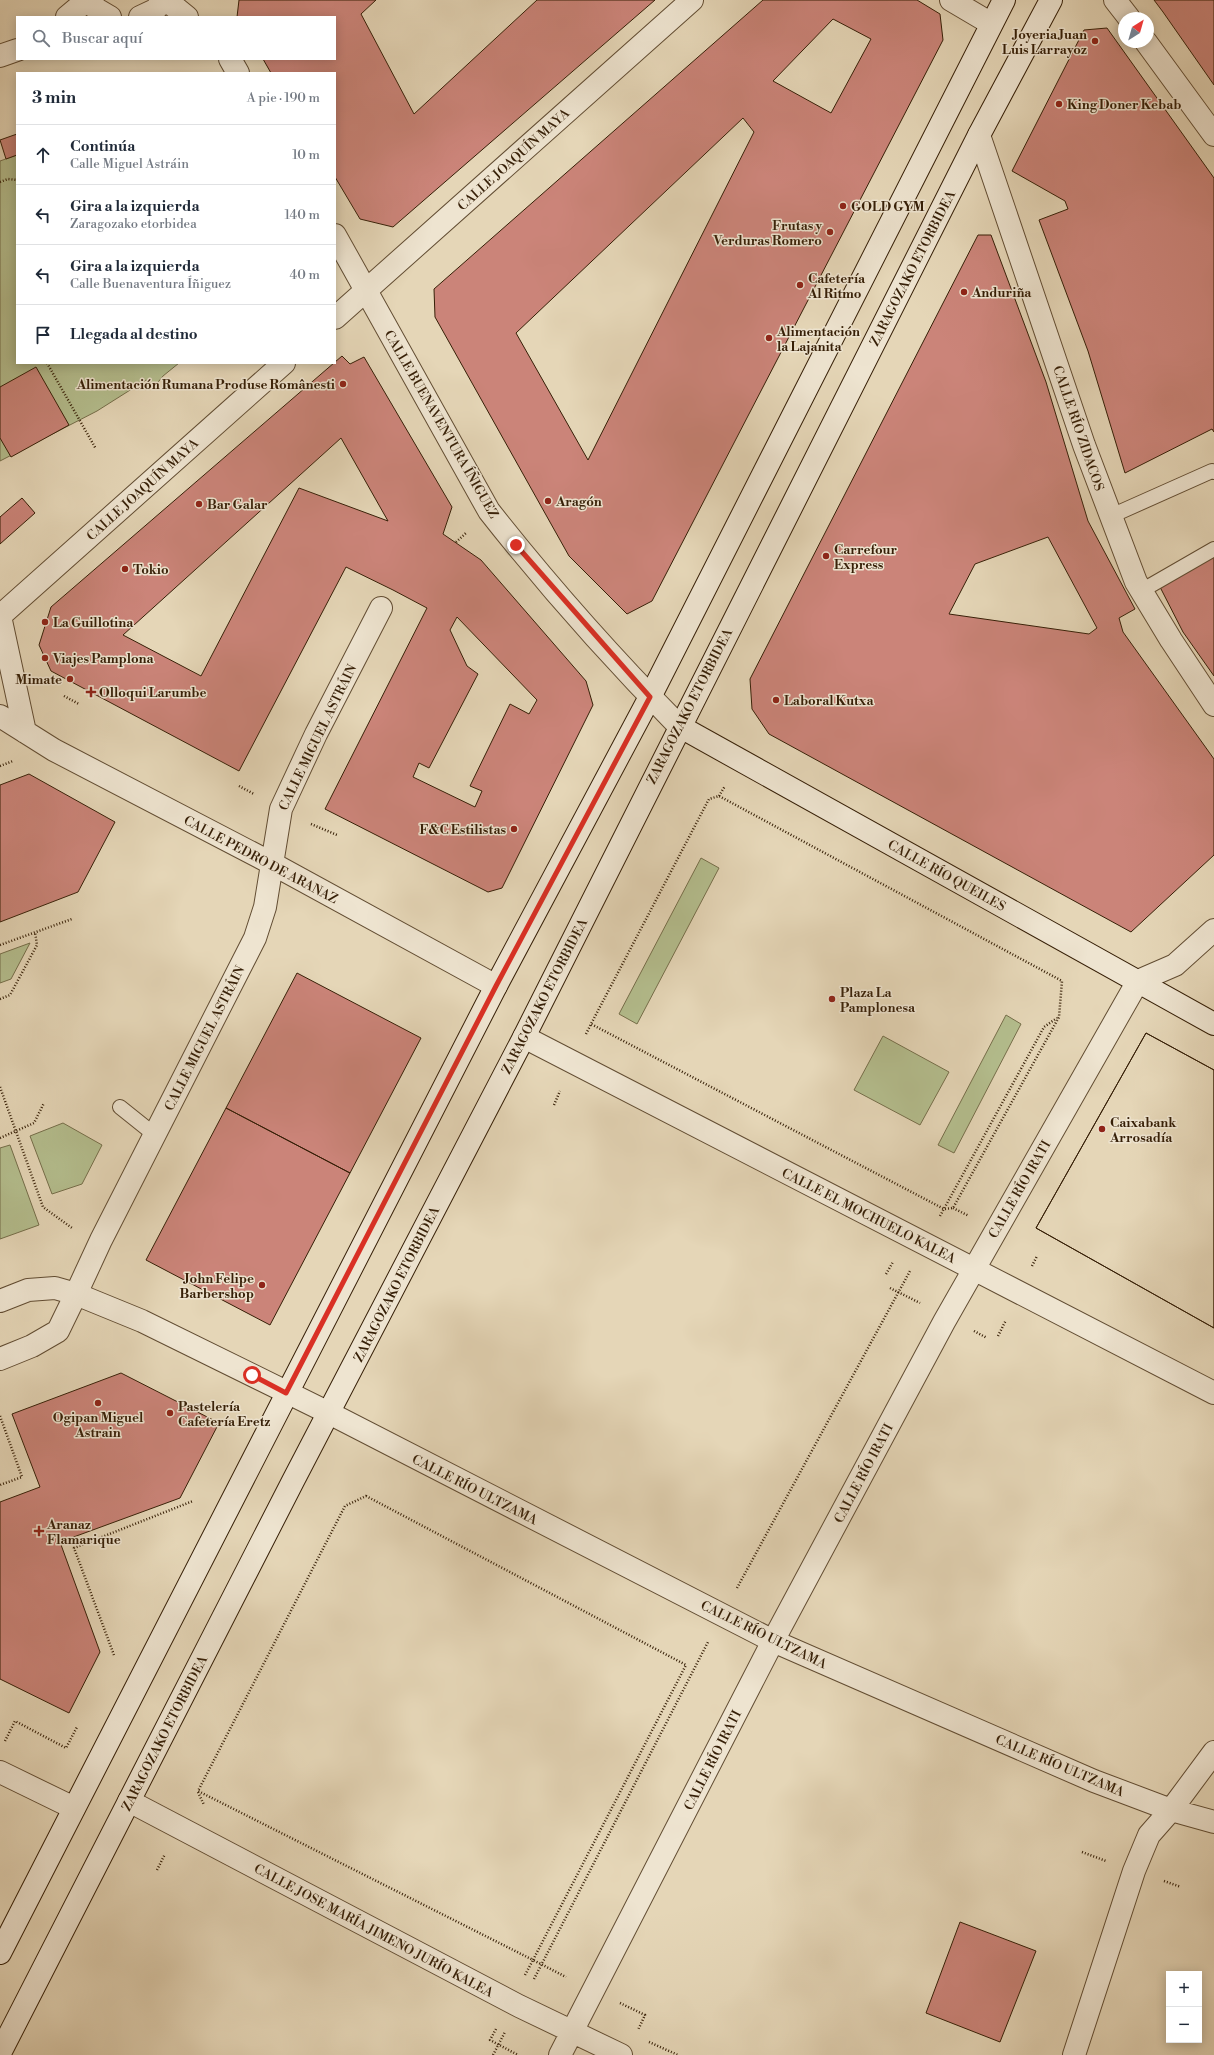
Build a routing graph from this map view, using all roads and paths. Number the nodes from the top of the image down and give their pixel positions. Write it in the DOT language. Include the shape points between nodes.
graph roads {
  1 [pos="87,0"];
  2 [pos="165,0"];
  3 [pos="692,0"];
  4 [pos="951,0"];
  5 [pos="1004,0"];
  6 [pos="1051,0"];
  7 [pos="1115,0"];
  8 [pos="1124,12"];
  9 [pos="68,16"];
  10 [pos="108,16"];
  11 [pos="142,16"];
  12 [pos="186,16"];
  13 [pos="990,23"];
  14 [pos="1150,48"];
  15 [pos="16,50"];
  16 [pos="0,56"];
  17 [pos="231,60"];
  18 [pos="237,72"];
  19 [pos="979,135"];
  20 [pos="1214,135"];
  21 [pos="16,180"];
  22 [pos="0,182"];
  23 [pos="336,237"];
  24 [pos="366,290"];
  25 [pos="336,317"];
  26 [pos="48,364"];
  27 [pos="283,364"];
  28 [pos="96,449"];
  29 [pos="1214,472"];
  30 [pos="1111,516"];
  31 [pos="466,533"];
  32 [pos="456,542"];
  33 [pos="1214,549"];
  34 [pos="1141,591"];
  35 [pos="381,608"];
  36 [pos="0,616"];
  37 [pos="64,696"];
  38 [pos="650,697"];
  39 [pos="79,704"];
  40 [pos="1214,705"];
  41 [pos="0,716"];
  42 [pos="679,726"];
  43 [pos="25,732"];
  44 [pos="17,760"];
  45 [pos="0,766"];
  46 [pos="239,786"];
  47 [pos="254,794"];
  48 [pos="308,823"];
  49 [pos="337,835"];
  50 [pos="271,863"];
  51 [pos="72,919"];
  52 [pos="1214,930"];
  53 [pos="35,932"];
  54 [pos="0,945"];
  55 [pos="1138,981"];
  56 [pos="496,986"];
  57 [pos="0,999"];
  58 [pos="1059,1017"];
  59 [pos="591,1024"];
  60 [pos="1214,1024"];
  61 [pos="524,1036"];
  62 [pos="572,1063"];
  63 [pos="0,1087"];
  64 [pos="44,1103"];
  65 [pos="554,1105"];
  66 [pos="120,1108"];
  67 [pos="16,1132"];
  68 [pos="155,1135"];
  69 [pos="0,1138"];
  70 [pos="944,1210"];
  71 [pos="73,1228"];
  72 [pos="925,1244"];
  73 [pos="973,1269"];
  74 [pos="76,1294"];
  75 [pos="0,1301"];
  76 [pos="0,1359"];
  77 [pos="286,1393"];
  78 [pos="1214,1393"];
  79 [pos="329,1413"];
  80 [pos="0,1416"];
  81 [pos="0,1485"];
  82 [pos="193,1501"];
  83 [pos="722,1616"];
  84 [pos="773,1641"];
  85 [pos="114,1654"];
  86 [pos="686,1665"];
  87 [pos="77,1727"];
  88 [pos="3,1746"];
  89 [pos="1214,1752"];
  90 [pos="0,1772"];
  91 [pos="129,1801"];
  92 [pos="74,1808"];
  93 [pos="1171,1810"];
  94 [pos="1214,1822"];
  95 [pos="0,1953"];
  96 [pos="519,2006"];
  97 [pos="571,2033"];
  98 [pos="490,2040"];
  99 [pos="498,2045"];
  100 [pos="0,2053"];
  101 [pos="493,2055"];
  102 [pos="518,2055"];
  103 [pos="560,2055"];
  104 [pos="621,2055"];
  105 [pos="1074,2055"];
  1 -- 9 [label="street"];
  1 -- 10 [label="street"];
  2 -- 11 [label="street"];
  2 -- 12 [label="street"];
  3 -- 24 [label="street, CALLE JOAQUÍN MAYA"];
  4 -- 13 [label="street"];
  5 -- 13 [label="street"];
  6 -- 19 [label="street, ZARAGOZAKO ETORBIDEA"];
  7 -- 8 [label="street"];
  13 -- 38 [label="street"];
  14 -- 20 [label="street"];
  15 -- 16 [label="street"];
  17 -- 18 [label="street"];
  19 -- 30 [label="street, CALLE RÍO ZIDACOS" via="1084,445"];
  19 -- 42 [label="street, ZARAGOZAKO ETORBIDEA"];
  21 -- 22 [label="path"];
  23 -- 24 [label="street, CALLE BUENAVENTURA ÍÑIGUEZ"];
  24 -- 25 [label="street, CALLE JOAQUÍN MAYA"];
  24 -- 38 [label="street, CALLE BUENAVENTURA ÍÑIGUEZ" via="489,511"];
  26 -- 28 [label="path"];
  27 -- 36 [label="street, CALLE JOAQUÍN MAYA"];
  29 -- 30 [label="lane"];
  30 -- 34 [label="street, CALLE RÍO ZIDACOS"];
  31 -- 32 [label="path"];
  33 -- 34 [label="lane"];
  34 -- 40 [label="street, CALLE RÍO ZIDACOS"];
  35 -- 50 [label="street, CALLE MIGUEL ASTRÁIN" via="316,734 281,809"];
  36 -- 43 [label="street"];
  37 -- 39 [label="path"];
  38 -- 42 [label="street, CALLE BUENAVENTURA ÍÑIGUEZ"];
  38 -- 56 [label="street"];
  41 -- 43 [label="street, CALLE PEDRO DE ARANAZ"];
  42 -- 55 [label="street, CALLE RÍO QUEILES"];
  42 -- 61 [label="street, ZARAGOZAKO ETORBIDEA"];
  43 -- 50 [label="street, CALLE PEDRO DE ARANAZ" via="54,750"];
  44 -- 45 [label="path"];
  46 -- 47 [label="path"];
  48 -- 49 [label="path"];
  50 -- 56 [label="street, CALLE PEDRO DE ARANAZ"];
  50 -- 68 [label="street, CALLE MIGUEL ASTRÁIN" via="264,907 255,938"];
  51 -- 53 [label="path"];
  52 -- 55 [label="street" via="1175,965"];
  53 -- 54 [label="path"];
  53 -- 57 [label="path" via="37,944 10,995"];
  55 -- 60 [label="street, CALLE RÍO QUEILES"];
  55 -- 73 [label="street, CALLE RÍO IRATI"];
  56 -- 77 [label="street"];
  58 -- 59 [label="path" via="1062,981 719,796 709,799"];
  58 -- 70 [label="path" via="1044,1027"];
  58 -- 70 [label="path" via="953,1208"];
  59 -- 62 [label="path"];
  59 -- 70 [label="path"];
  61 -- 62 [label="street, CALLE EL MOCHUELO KALEA"];
  61 -- 79 [label="street, ZARAGOZAKO ETORBIDEA"];
  62 -- 65 [label="path"];
  62 -- 72 [label="street, CALLE EL MOCHUELO KALEA"];
  63 -- 67 [label="path"];
  64 -- 67 [label="path" via="34,1123"];
  66 -- 68 [label="lane"];
  67 -- 69 [label="path"];
  67 -- 71 [label="path" via="43,1207"];
  68 -- 74 [label="street, CALLE MIGUEL ASTRÁIN"];
  70 -- 72 [label="path"];
  72 -- 73 [label="street, CALLE EL MOCHUELO KALEA"];
  72 -- 83 [label="path"];
  73 -- 78 [label="street, CALLE EL MOCHUELO KALEA"];
  73 -- 84 [label="street, CALLE RÍO IRATI"];
  74 -- 75 [label="street" via="55,1288 28,1290"];
  74 -- 76 [label="street, CALLE MIGUEL ASTRÁIN" via="58,1331 32,1346"];
  74 -- 77 [label="street" via="142,1321"];
  77 -- 79 [label="street"];
  77 -- 92 [label="street"];
  79 -- 83 [label="street, CALLE RÍO ULTZAMA"];
  79 -- 91 [label="street, ZARAGOZAKO ETORBIDEA"];
  80 -- 81 [label="path" via="22,1477"];
  82 -- 85 [label="path" via="74,1548"];
  83 -- 84 [label="street, CALLE RÍO ULTZAMA"];
  83 -- 96 [label="path"];
  84 -- 93 [label="street, CALLE RÍO ULTZAMA" via="1094,1781"];
  84 -- 97 [label="street, CALLE RÍO IRATI"];
  86 -- 86 [label="path" via="366,1496 346,1506 198,1791 533,1960"];
  87 -- 88 [label="path" via="66,1748 15,1721"];
  89 -- 93 [label="street"];
  90 -- 92 [label="street"];
  91 -- 96 [label="street, CALLE JOSE MARÍA JIMENO JURÍO KALEA"];
  91 -- 100 [label="street, ZARAGOZAKO ETORBIDEA"];
  92 -- 95 [label="street"];
  93 -- 94 [label="street, CALLE RÍO ULTZAMA"];
  93 -- 105 [label="street" via="1149,1835 1134,1871"];
  96 -- 97 [label="street, CALLE JOSE MARÍA JIMENO JURÍO KALEA"];
  96 -- 99 [label="path"];
  97 -- 103 [label="street, CALLE RÍO IRATI"];
  97 -- 104 [label="street, CALLE JOSE MARÍA JIMENO JURÍO KALEA"];
  98 -- 99 [label="path"];
  99 -- 101 [label="path"];
  99 -- 102 [label="path"];
}
